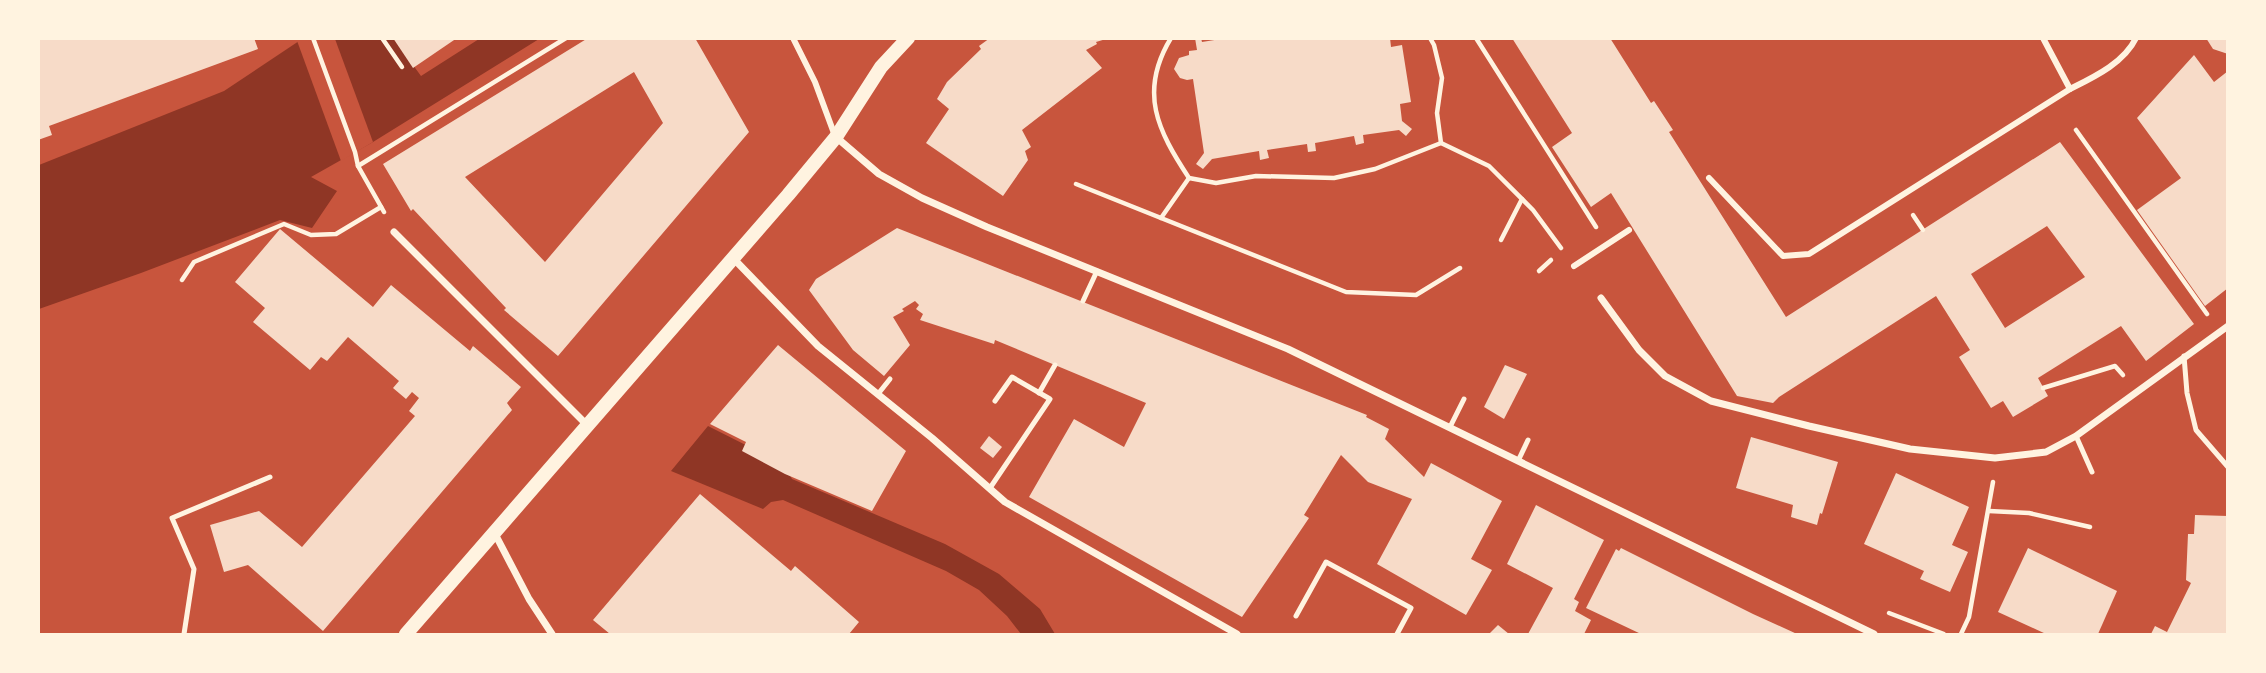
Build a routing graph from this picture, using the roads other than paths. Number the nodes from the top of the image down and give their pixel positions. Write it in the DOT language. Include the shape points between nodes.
graph roads {
  1 [pos="793,38"];
  2 [pos="908,38"];
  3 [pos="2043,38"];
  4 [pos="2136,38"];
  5 [pos="2070,89"];
  6 [pos="836,138"];
  7 [pos="1709,178"];
  8 [pos="1629,230"];
  9 [pos="394,232"];
  10 [pos="732,258"];
  11 [pos="1573,266"];
  12 [pos="1097,271"];
  13 [pos="1601,298"];
  14 [pos="1083,301"];
  15 [pos="2228,326"];
  16 [pos="2184,356"];
  17 [pos="1055,365"];
  18 [pos="890,379"];
  19 [pos="1039,393"];
  20 [pos="878,394"];
  21 [pos="1464,400"];
  22 [pos="995,401"];
  23 [pos="587,425"];
  24 [pos="1450,427"];
  25 [pos="2076,436"];
  26 [pos="1528,440"];
  27 [pos="1518,461"];
  28 [pos="2228,467"];
  29 [pos="2092,472"];
  30 [pos="270,477"];
  31 [pos="990,488"];
  32 [pos="494,532"];
  33 [pos="1296,616"];
  34 [pos="184,635"];
  35 [pos="406,635"];
  36 [pos="552,635"];
  37 [pos="1237,635"];
  38 [pos="1397,635"];
  39 [pos="1874,635"];
  1 -- 6 [label="street"];
  2 -- 6 [label="main road" via="881,67"];
  3 -- 5 [label="street"];
  4 -- 5 [label="street" via="2130,51"];
  5 -- 7 [label="street" via="1809,254 1783,256"];
  6 -- 10 [label="main road"];
  6 -- 12 [label="street" via="879,174 922,198"];
  8 -- 11 [label="street"];
  9 -- 23 [label="street"];
  10 -- 20 [label="street" via="817,345"];
  10 -- 23 [label="main road"];
  12 -- 14 [label="lane"];
  12 -- 24 [label="street" via="1288,349"];
  13 -- 25 [label="street" via="1639,350 1665,376 1711,401 1910,449 1996,458 2046,452"];
  15 -- 16 [label="street"];
  16 -- 25 [label="street"];
  16 -- 28 [label="lane" via="2196,430"];
  17 -- 19 [label="lane"];
  18 -- 20 [label="lane"];
  19 -- 22 [label="lane" via="1012,377"];
  19 -- 31 [label="lane" via="1050,400"];
  20 -- 31 [label="street"];
  21 -- 24 [label="lane"];
  23 -- 32 [label="main road"];
  24 -- 27 [label="street"];
  25 -- 29 [label="lane"];
  26 -- 27 [label="lane"];
  27 -- 39 [label="street"];
  30 -- 34 [label="lane" via="172,518 194,569"];
  31 -- 37 [label="street" via="1005,502"];
  32 -- 35 [label="main road"];
  32 -- 36 [label="street"];
  33 -- 38 [label="lane" via="1326,562 1412,608"];
}
